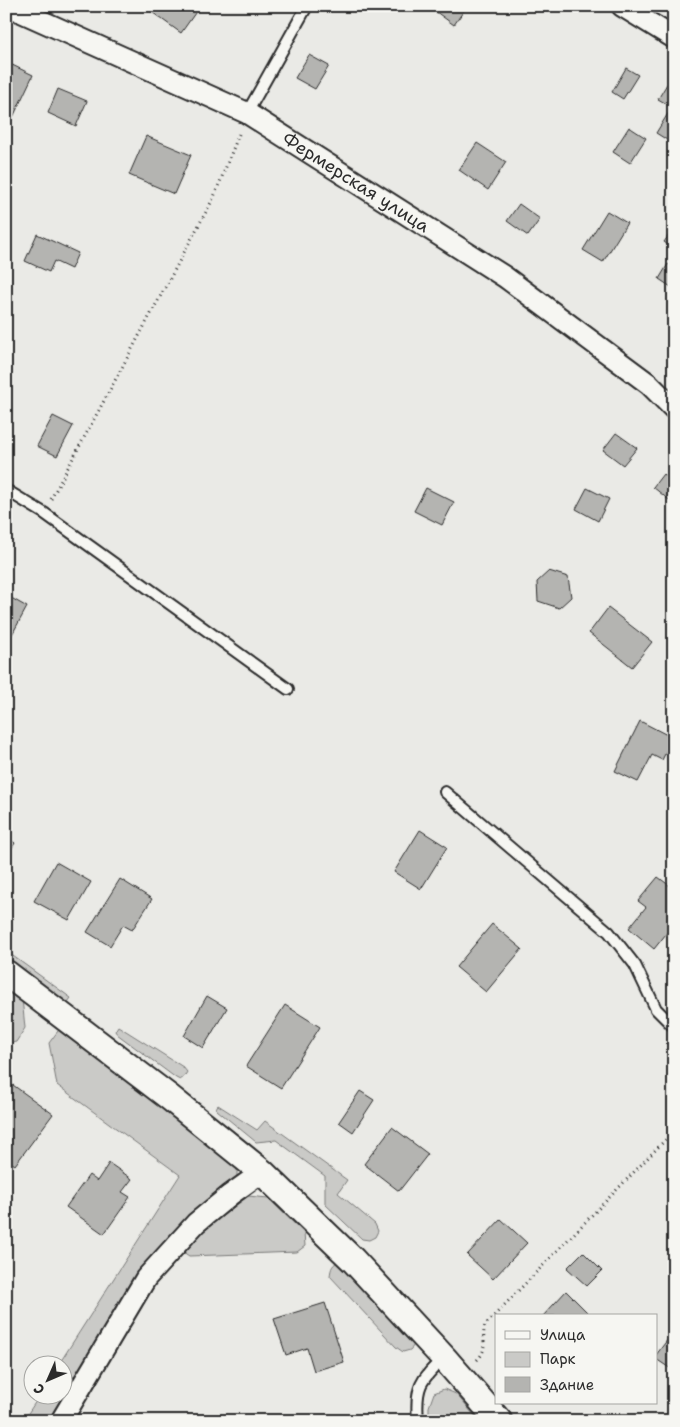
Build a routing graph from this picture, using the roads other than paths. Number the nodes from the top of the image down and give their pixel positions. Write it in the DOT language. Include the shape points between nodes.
graph roads {
  1 [pos="8,6"];
  2 [pos="307,6"];
  3 [pos="622,6"];
  4 [pos="674,38"];
  5 [pos="247,113"];
  6 [pos="674,409"];
  7 [pos="6,490"];
  8 [pos="288,690"];
  9 [pos="445,792"];
  10 [pos="6,973"];
  11 [pos="674,1027"];
  12 [pos="262,1172"];
  13 [pos="452,1367"];
  14 [pos="61,1421"];
  15 [pos="418,1421"];
  16 [pos="499,1421"];
  1 -- 5 [label="street, Фермерская улица"];
  2 -- 5 [label="lane"];
  3 -- 4 [label="street"];
  5 -- 6 [label="street, Фермерская улица" via="504,277 649,384"];
  7 -- 8 [label="lane" via="44,513"];
  9 -- 11 [label="lane" via="609,932 635,965 656,1009"];
  10 -- 12 [label="street" via="169,1096"];
  12 -- 13 [label="street" via="353,1260"];
  12 -- 14 [label="street" via="196,1223 146,1278"];
  13 -- 15 [label="lane" via="422,1380 416,1400"];
  13 -- 16 [label="street"];
}
